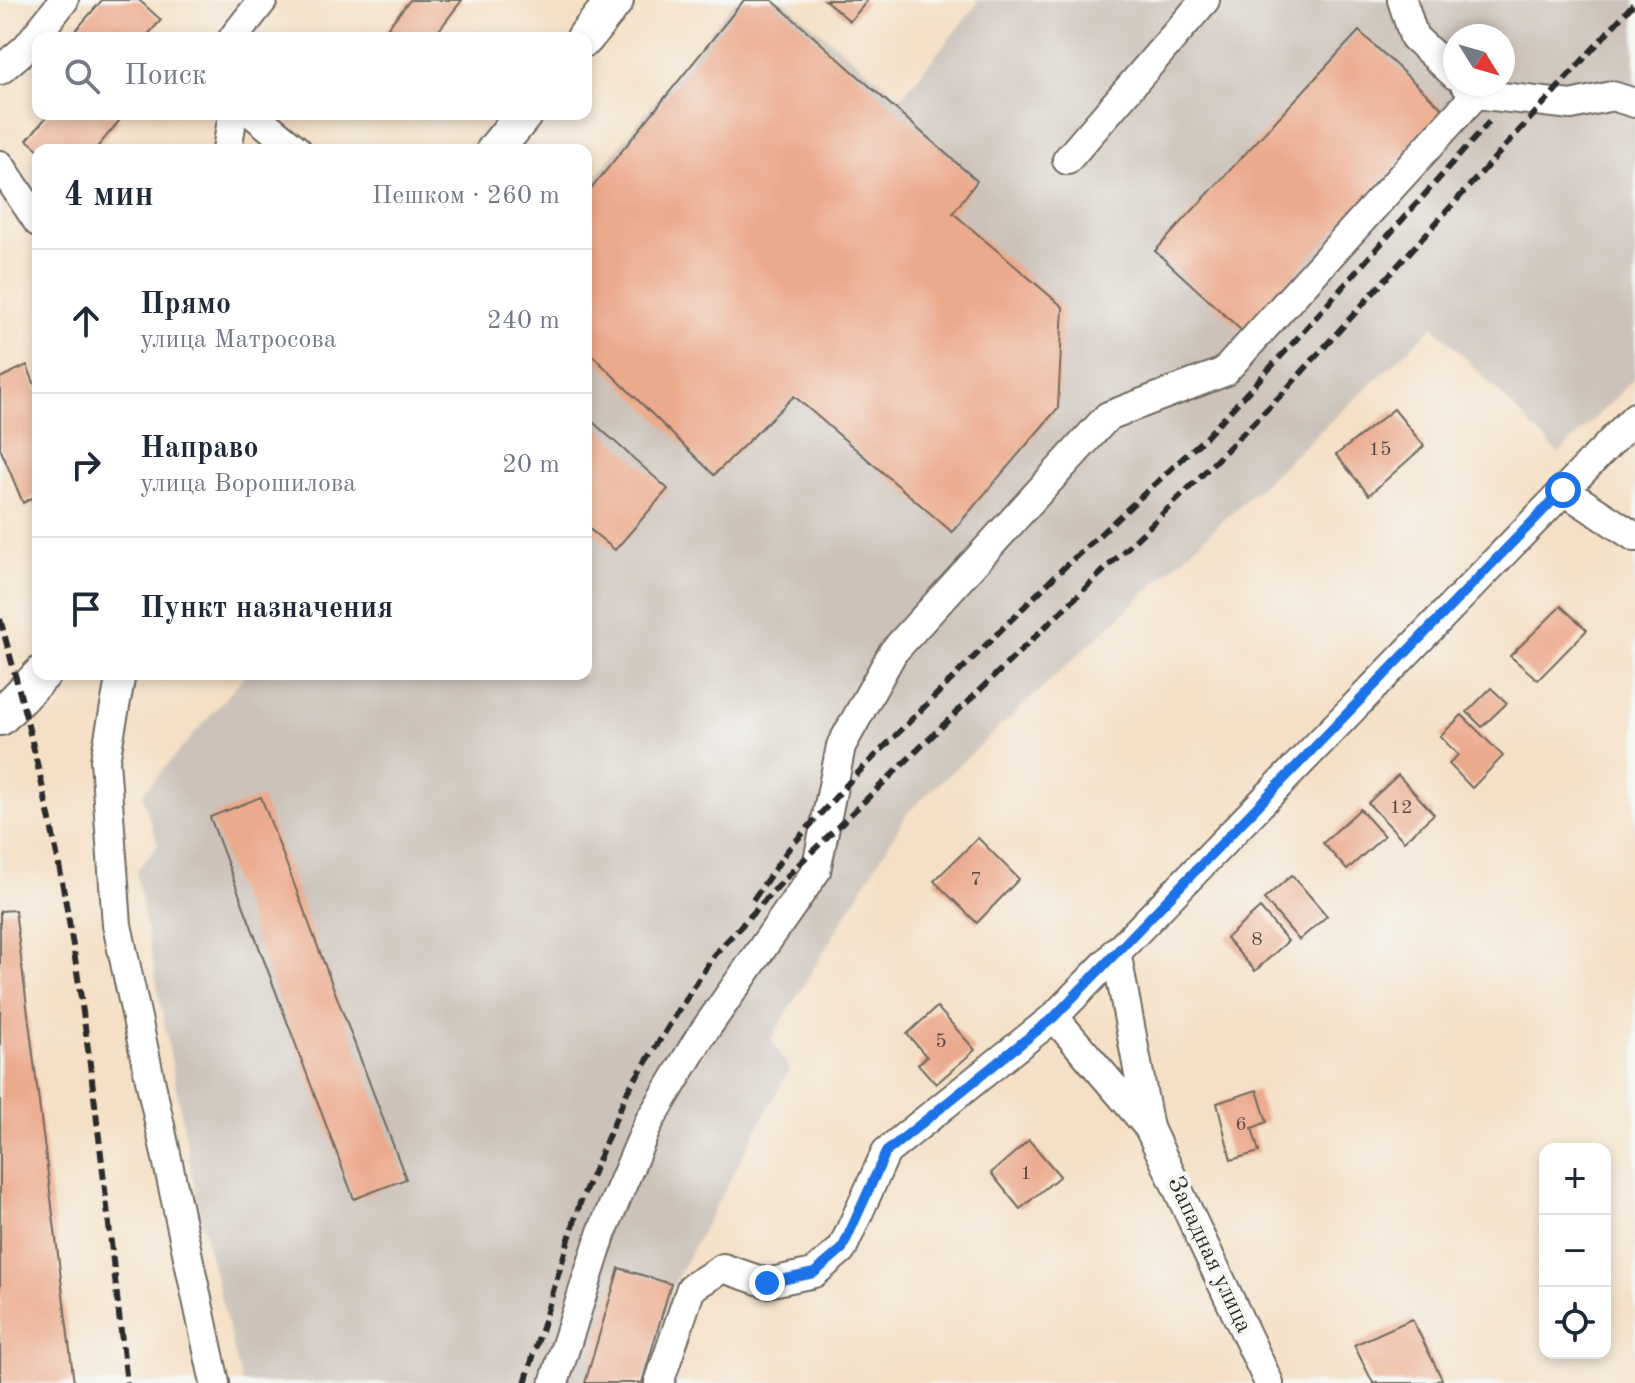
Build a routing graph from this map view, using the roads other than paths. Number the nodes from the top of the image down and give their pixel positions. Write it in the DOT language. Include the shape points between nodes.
graph roads {
  1 [pos="64,0"];
  2 [pos="263,0"];
  3 [pos="615,0"];
  4 [pos="1205,0"];
  5 [pos="1402,0"];
  6 [pos="39,32"];
  7 [pos="238,32"];
  8 [pos="590,32"];
  9 [pos="32,40"];
  10 [pos="1443,64"];
  11 [pos="0,70"];
  12 [pos="1515,94"];
  13 [pos="1455,96"];
  14 [pos="1635,103"];
  15 [pos="232,120"];
  16 [pos="260,120"];
  17 [pos="519,120"];
  18 [pos="228,144"];
  19 [pos="290,144"];
  20 [pos="500,144"];
  21 [pos="1067,160"];
  22 [pos="0,165"];
  23 [pos="32,213"];
  24 [pos="1635,417"];
  25 [pos="1563,490"];
  26 [pos="1635,537"];
  27 [pos="120,680"];
  28 [pos="1116,951"];
  29 [pos="1054,1017"];
  30 [pos="1149,1128"];
  31 [pos="215,1383"];
  32 [pos="554,1383"];
  33 [pos="659,1383"];
  34 [pos="1269,1383"];
  1 -- 6 [label="street"];
  2 -- 7 [label="street"];
  3 -- 8 [label="main road"];
  4 -- 21 [label="street"];
  5 -- 10 [label="street" via="1414,37"];
  9 -- 11 [label="street"];
  12 -- 14 [label="street" via="1571,105 1612,96"];
  13 -- 32 [label="street" via="1224,372 1108,416 893,652 841,746 816,871 698,1040 649,1122 602,1232"];
  15 -- 18 [label="street"];
  16 -- 19 [label="street"];
  17 -- 20 [label="main road"];
  22 -- 23 [label="street"];
  24 -- 25 [label="street"];
  25 -- 26 [label="street"];
  25 -- 28 [label="street"];
  27 -- 31 [label="street" via="105,760 117,925"];
  28 -- 29 [label="street"];
  28 -- 30 [label="street"];
  29 -- 30 [label="street"];
  29 -- 33 [label="street" via="886,1152 842,1249 814,1273 767,1283 723,1268 691,1288"];
  30 -- 34 [label="street, Западная улица"];
}
